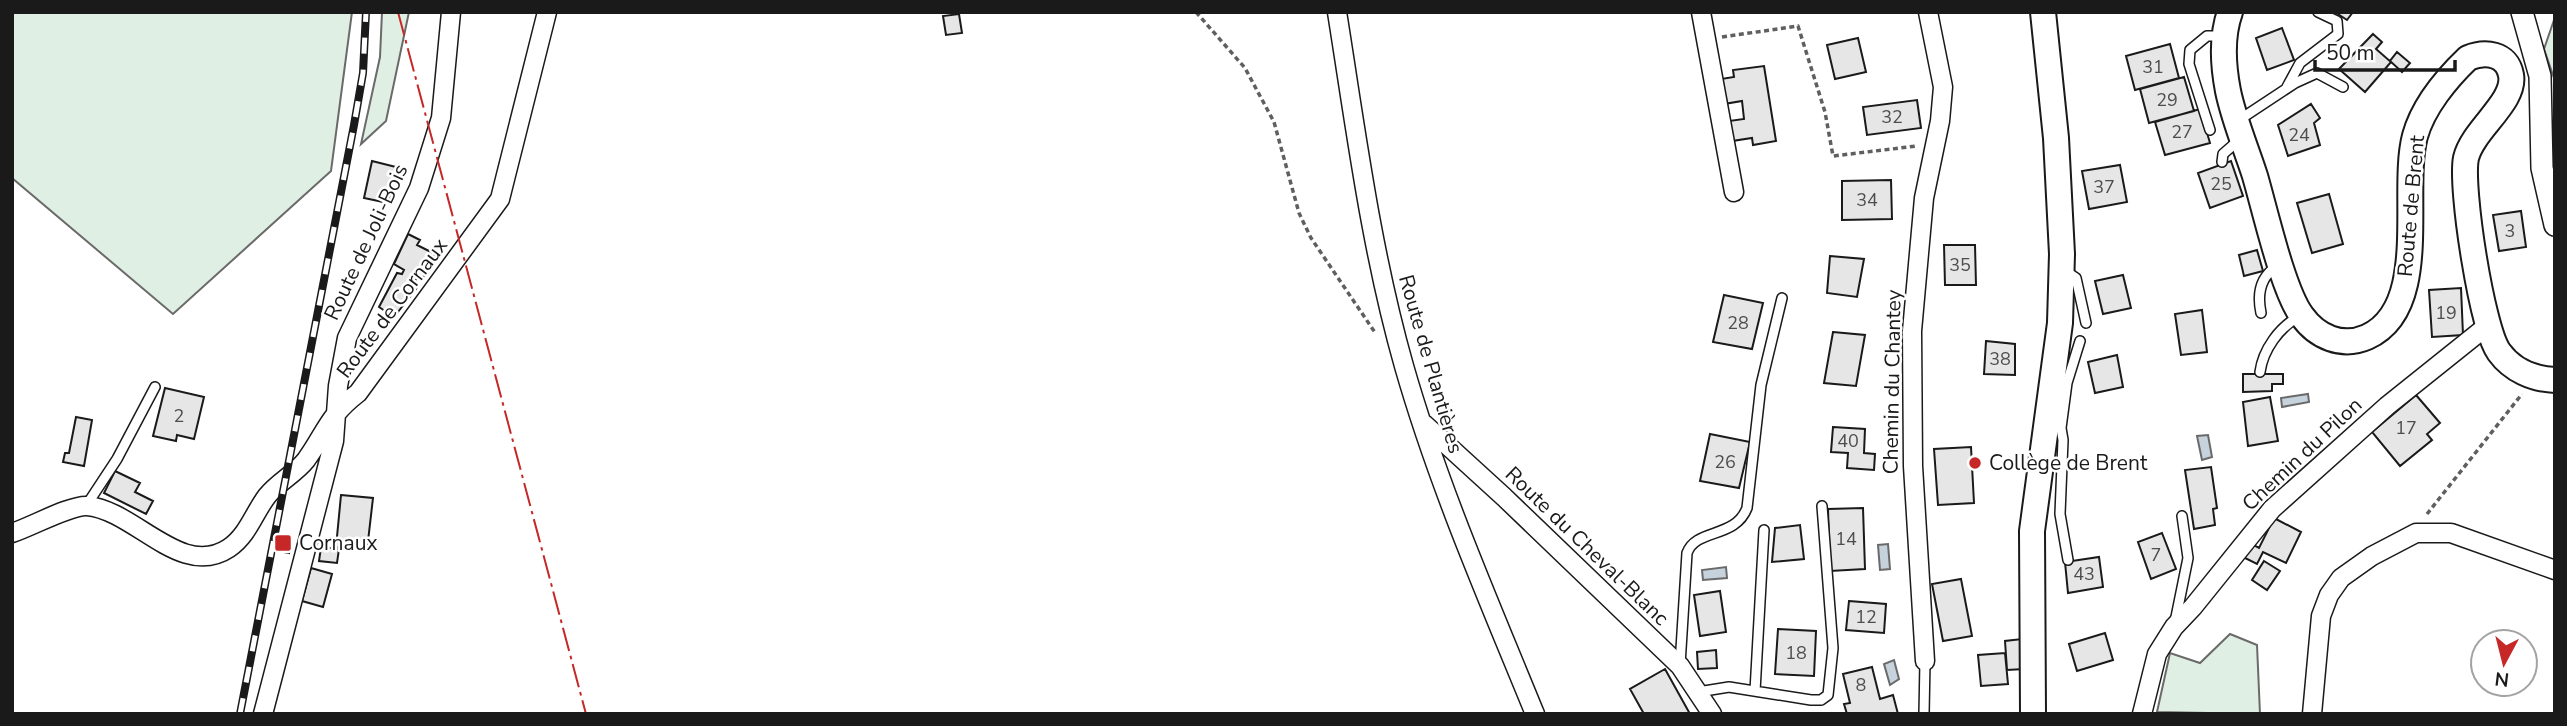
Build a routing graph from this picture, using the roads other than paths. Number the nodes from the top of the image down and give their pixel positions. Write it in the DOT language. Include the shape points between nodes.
graph roads {
  1 [pos="451,12"];
  2 [pos="547,12"];
  3 [pos="1337,12"];
  4 [pos="1701,12"];
  5 [pos="1928,12"];
  6 [pos="2043,12"];
  7 [pos="2230,12"];
  8 [pos="2319,12"];
  9 [pos="2522,12"];
  10 [pos="2224,36"];
  11 [pos="2344,75"];
  12 [pos="2334,82"];
  13 [pos="2343,87"];
  14 [pos="2287,89"];
  15 [pos="2240,129"];
  16 [pos="2210,130"];
  17 [pos="2222,162"];
  18 [pos="1734,192"];
  19 [pos="2555,225"];
  20 [pos="2282,264"];
  21 [pos="2062,269"];
  22 [pos="1782,298"];
  23 [pos="2261,313"];
  24 [pos="2301,315"];
  25 [pos="2086,323"];
  26 [pos="2487,326"];
  27 [pos="2080,341"];
  28 [pos="2260,372"];
  29 [pos="2555,380"];
  30 [pos="155,387"];
  31 [pos="337,409"];
  32 [pos="1420,421"];
  33 [pos="2053,423"];
  34 [pos="86,506"];
  35 [pos="1822,506"];
  36 [pos="2182,516"];
  37 [pos="1763,530"];
  38 [pos="12,533"];
  39 [pos="2068,559"];
  40 [pos="2555,570"];
  41 [pos="2174,627"];
  42 [pos="1925,661"];
  43 [pos="1680,666"];
  44 [pos="1755,691"];
  45 [pos="1698,692"];
  46 [pos="263,714"];
  47 [pos="1535,714"];
  48 [pos="1712,714"];
  49 [pos="1924,714"];
  50 [pos="2033,714"];
  51 [pos="2142,714"];
  52 [pos="2312,714"];
  1 -- 31 [label="street, Route de Joli-Bois" via="441,118 419,188 347,338"];
  2 -- 31 [label="street, Route de Cornaux" via="500,199 358,393"];
  3 -- 32 [label="street, Route de Plantières" via="1374,246"];
  4 -- 18 [label="street"];
  5 -- 42 [label="street, Chemin du Chantey" via="1944,87 1924,198 1912,331 1913,466"];
  6 -- 21 [label="main road" via="2056,138"];
  7 -- 10 [label="main road"];
  8 -- 14 [label="lane" via="2337,21 2338,34 2300,63"];
  9 -- 19 [label="street" via="2540,76 2542,168"];
  10 -- 15 [label="main road" via="2228,91"];
  10 -- 16 [label="lane" via="2207,36 2190,50 2189,64"];
  11 -- 12 [label="lane"];
  12 -- 13 [label="lane"];
  12 -- 14 [label="lane" via="2318,73"];
  14 -- 15 [label="lane"];
  15 -- 17 [label="lane"];
  15 -- 20 [label="main road"];
  20 -- 23 [label="lane" via="2269,272 2258,291"];
  20 -- 24 [label="main road"];
  21 -- 25 [label="lane" via="2076,278"];
  21 -- 33 [label="main road"];
  22 -- 43 [label="lane" via="1761,385 1747,508 1736,524 1699,539 1687,553"];
  24 -- 26 [label="main road, Route de Brent" via="2317,332 2341,341 2368,337 2390,317 2402,295 2408,263 2413,149 2419,124 2468,58 2489,54 2504,61 2511,85 2472,143 2465,172"];
  24 -- 28 [label="lane" via="2281,330 2264,356"];
  26 -- 29 [label="main road, Route de Brent" via="2500,354 2517,370"];
  26 -- 41 [label="street, Chemin du Pilon" via="2289,491"];
  27 -- 33 [label="lane"];
  30 -- 34 [label="lane"];
  31 -- 34 [label="street" via="306,459 268,495 246,532 226,550 203,556 188,554 120,517"];
  31 -- 46 [label="street, Route de Cornaux" via="334,441"];
  32 -- 43 [label="street, Route du Cheval-Blanc"];
  32 -- 47 [label="street, Route de Plantières"];
  33 -- 39 [label="lane" via="2063,440 2060,514"];
  33 -- 50 [label="main road" via="2032,531"];
  34 -- 38 [label="street"];
  35 -- 44 [label="lane" via="1833,648 1829,695 1811,700"];
  36 -- 41 [label="lane" via="2189,558"];
  37 -- 44 [label="lane"];
  40 -- 52 [label="street" via="2451,533 2416,533 2372,556 2341,578 2321,616"];
  41 -- 51 [label="street, Chemin du Pilon" via="2157,654"];
  42 -- 49 [label="lane, Chemin du Chantey"];
  43 -- 45 [label="street, Route du Cheval-Blanc"];
  44 -- 45 [label="lane" via="1729,687"];
  45 -- 48 [label="street, Route du Cheval-Blanc"];
}
